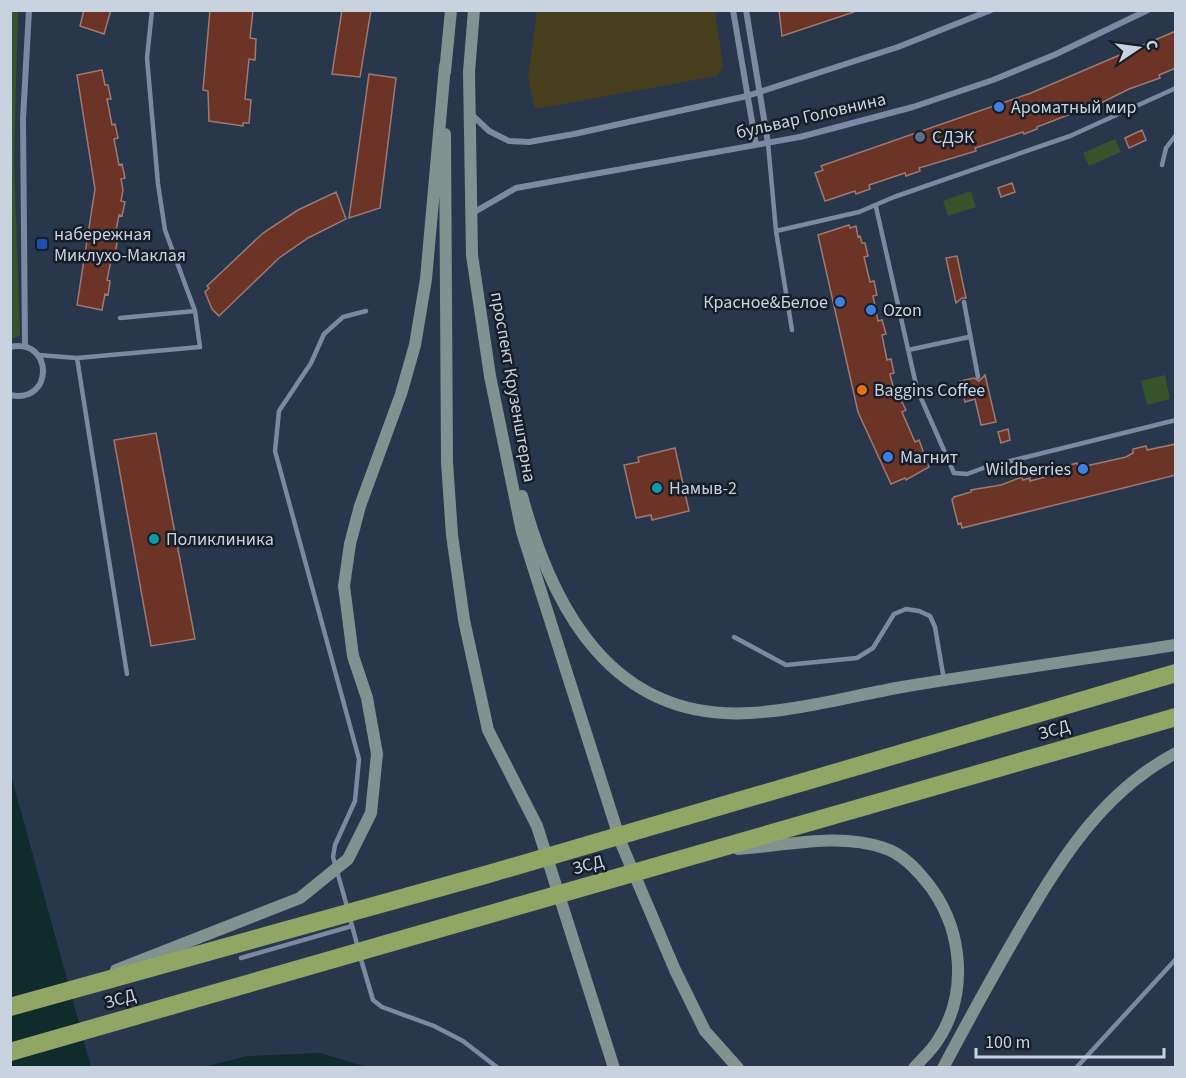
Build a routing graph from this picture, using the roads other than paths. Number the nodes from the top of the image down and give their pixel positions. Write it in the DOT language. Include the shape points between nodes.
graph roads {
  1 [pos="29,10"];
  2 [pos="152,10"];
  3 [pos="451,10"];
  4 [pos="474,10"];
  5 [pos="734,10"];
  6 [pos="746,10"];
  7 [pos="990,10"];
  8 [pos="1148,10"];
  9 [pos="445,66"];
  10 [pos="1176,88"];
  11 [pos="759,93"];
  12 [pos="747,96"];
  13 [pos="469,111"];
  14 [pos="1176,135"];
  15 [pos="768,143"];
  16 [pos="756,145"];
  17 [pos="1162,165"];
  18 [pos="876,207"];
  19 [pos="471,214"];
  20 [pos="776,231"];
  21 [pos="964,302"];
  22 [pos="195,311"];
  23 [pos="366,311"];
  24 [pos="120,318"];
  25 [pos="792,330"];
  26 [pos="969,337"];
  27 [pos="25,346"];
  28 [pos="10,347"];
  29 [pos="908,351"];
  30 [pos="38,355"];
  31 [pos="77,358"];
  32 [pos="490,376"];
  33 [pos="978,377"];
  34 [pos="10,395"];
  35 [pos="1176,420"];
  36 [pos="734,637"];
  37 [pos="1176,645"];
  38 [pos="1176,673"];
  39 [pos="127,674"];
  40 [pos="944,680"];
  41 [pos="1176,717"];
  42 [pos="1176,753"];
  43 [pos="719,850"];
  44 [pos="352,926"];
  45 [pos="241,958"];
  46 [pos="1176,959"];
  47 [pos="56,993"];
  48 [pos="10,1007"];
  49 [pos="10,1052"];
  50 [pos="498,1068"];
  51 [pos="614,1068"];
  52 [pos="738,1068"];
  53 [pos="914,1068"];
  54 [pos="943,1068"];
  55 [pos="1076,1068"];
  1 -- 27 [label="street" via="23,119"];
  2 -- 22 [label="lane" via="147,58 158,184 165,230"];
  3 -- 9 [label="main road"];
  4 -- 13 [label="main road, проспект Крузенштерна"];
  5 -- 12 [label="street"];
  6 -- 11 [label="street"];
  7 -- 11 [label="street, бульвар Головнина"];
  8 -- 15 [label="street, бульвар Головнина" via="993,80 913,107"];
  9 -- 47 [label="main road" via="426,279 415,345 360,506 344,586 353,656 367,698 377,754 371,813 348,859 300,898"];
  9 -- 51 [label="main road" via="447,462 459,588 488,730 537,826"];
  10 -- 18 [label="lane" via="1070,136 894,197"];
  11 -- 12 [label="street, бульвар Головнина"];
  11 -- 15 [label="street"];
  12 -- 13 [label="street, бульвар Головнина" via="530,142 509,141 489,131"];
  12 -- 16 [label="street"];
  13 -- 19 [label="main road, проспект Крузенштерна"];
  14 -- 17 [label="lane" via="1166,148"];
  15 -- 16 [label="street, бульвар Головнина"];
  15 -- 20 [label="lane"];
  16 -- 19 [label="street, бульвар Головнина" via="516,188"];
  18 -- 20 [label="lane"];
  18 -- 29 [label="lane"];
  19 -- 32 [label="main road, проспект Крузенштерна" via="472,255"];
  20 -- 25 [label="lane"];
  21 -- 26 [label="lane"];
  22 -- 24 [label="lane"];
  22 -- 31 [label="lane" via="200,347"];
  23 -- 44 [label="lane" via="343,317 324,334 311,363 279,411 275,451 359,759 355,801 333,857"];
  26 -- 29 [label="lane"];
  26 -- 33 [label="lane"];
  27 -- 28 [label="street"];
  27 -- 30 [label="street"];
  29 -- 35 [label="lane" via="916,389 947,461 960,474"];
  30 -- 31 [label="lane"];
  30 -- 34 [label="street" via="44,369 40,384 28,394"];
  31 -- 39 [label="lane"];
  32 -- 40 [label="main road" via="531,529 561,601 587,643 626,678 655,696 692,708 749,713"];
  32 -- 52 [label="main road, проспект Крузенштерна" via="522,532 621,843 705,1031"];
  36 -- 40 [label="lane" via="786,664 856,658 873,648 894,614 906,609 919,611 930,616 935,627"];
  37 -- 40 [label="main road"];
  38 -- 47 [label="highway, ЗСД" via="474,878"];
  41 -- 43 [label="highway, ЗСД"];
  42 -- 54 [label="main road" via="1129,783 1067,851"];
  43 -- 49 [label="highway, ЗСД"];
  43 -- 53 [label="main road" via="855,842 885,848 920,873 943,906 955,936 959,963 957,991 949,1016 938,1040"];
  44 -- 45 [label="lane"];
  44 -- 50 [label="lane" via="374,1000 382,1007 463,1041"];
  46 -- 55 [label="lane"];
  47 -- 48 [label="highway, ЗСД"];
}
